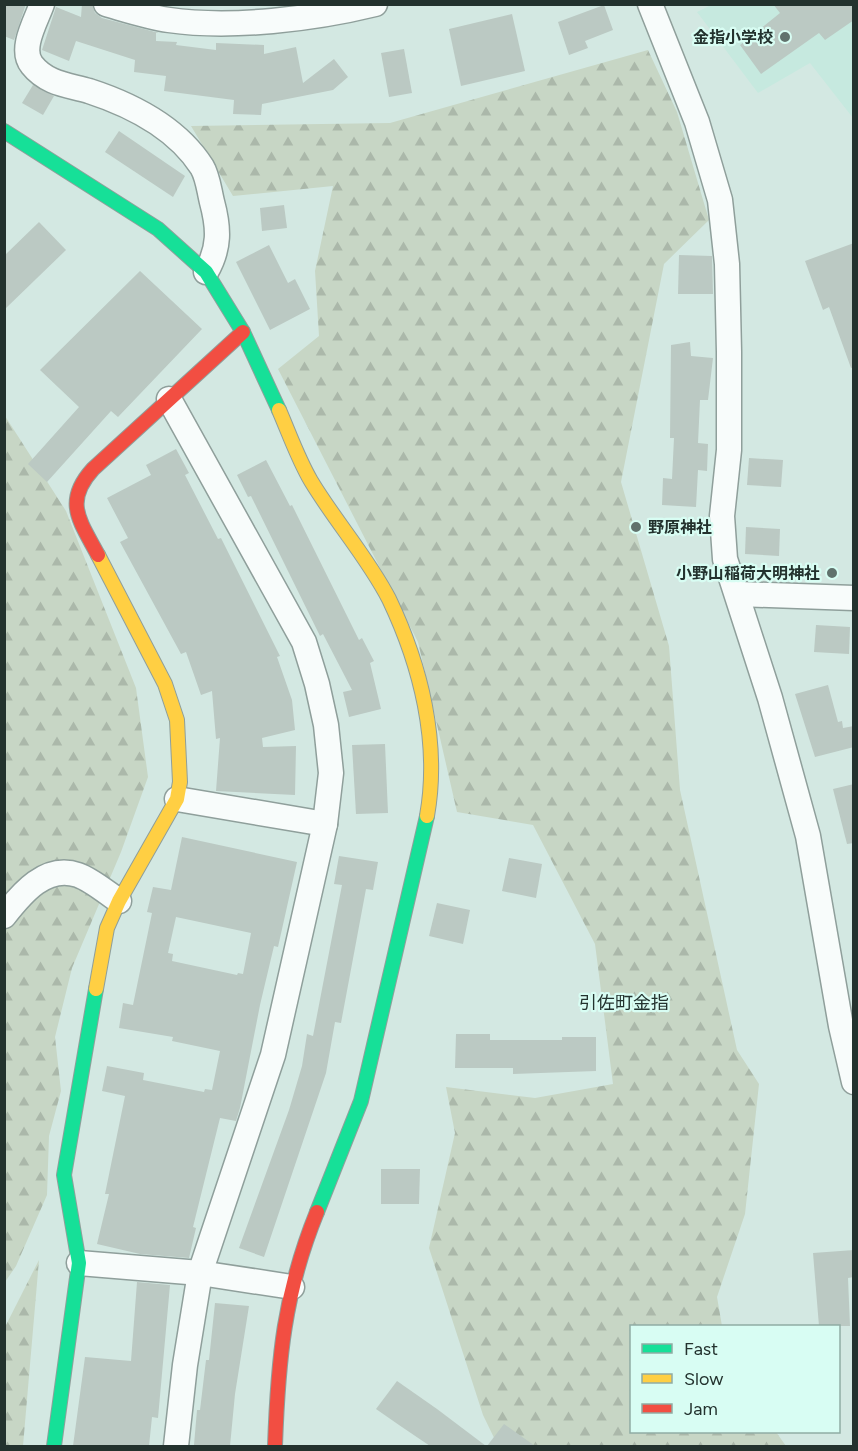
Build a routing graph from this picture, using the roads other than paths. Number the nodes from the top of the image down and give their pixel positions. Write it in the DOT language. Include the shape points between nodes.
graph roads {
  1 [pos="42,4"];
  2 [pos="106,4"];
  3 [pos="375,4"];
  4 [pos="650,4"];
  5 [pos="4,131"];
  6 [pos="206,272"];
  7 [pos="243,332"];
  8 [pos="170,399"];
  9 [pos="738,594"];
  10 [pos="854,598"];
  11 [pos="177,799"];
  12 [pos="325,824"];
  13 [pos="119,901"];
  14 [pos="4,916"];
  15 [pos="854,1082"];
  16 [pos="79,1263"];
  17 [pos="200,1274"];
  18 [pos="292,1287"];
  19 [pos="54,1446"];
  20 [pos="176,1446"];
  21 [pos="275,1446"];
  1 -- 6 [label="street" via="27,51 31,64 64,87 87,91 140,112 174,136 202,168 217,219 216,256"];
  2 -- 3 [label="street" via="169,20 245,22 338,13"];
  4 -- 9 [label="street" via="697,122 720,200 727,264 729,352 729,450 722,516 725,559"];
  5 -- 6 [label="street" via="158,229"];
  6 -- 7 [label="street"];
  7 -- 8 [label="street"];
  7 -- 18 [label="street" via="310,479 388,598 414,660 429,724 431,791 421,848 361,1101"];
  8 -- 11 [label="street" via="93,468 78,484 74,496 78,517 165,684 177,720"];
  8 -- 12 [label="street" via="304,642 326,725 331,773"];
  9 -- 10 [label="street"];
  9 -- 15 [label="street" via="808,836"];
  11 -- 12 [label="street"];
  11 -- 13 [label="street"];
  12 -- 17 [label="street" via="273,1055"];
  13 -- 14 [label="street" via="79,875 57,873 24,891"];
  13 -- 16 [label="street" via="107,928 64,1175"];
  16 -- 17 [label="street"];
  16 -- 19 [label="street"];
  17 -- 18 [label="street"];
  17 -- 20 [label="street"];
  18 -- 21 [label="street" via="278,1367"];
}
